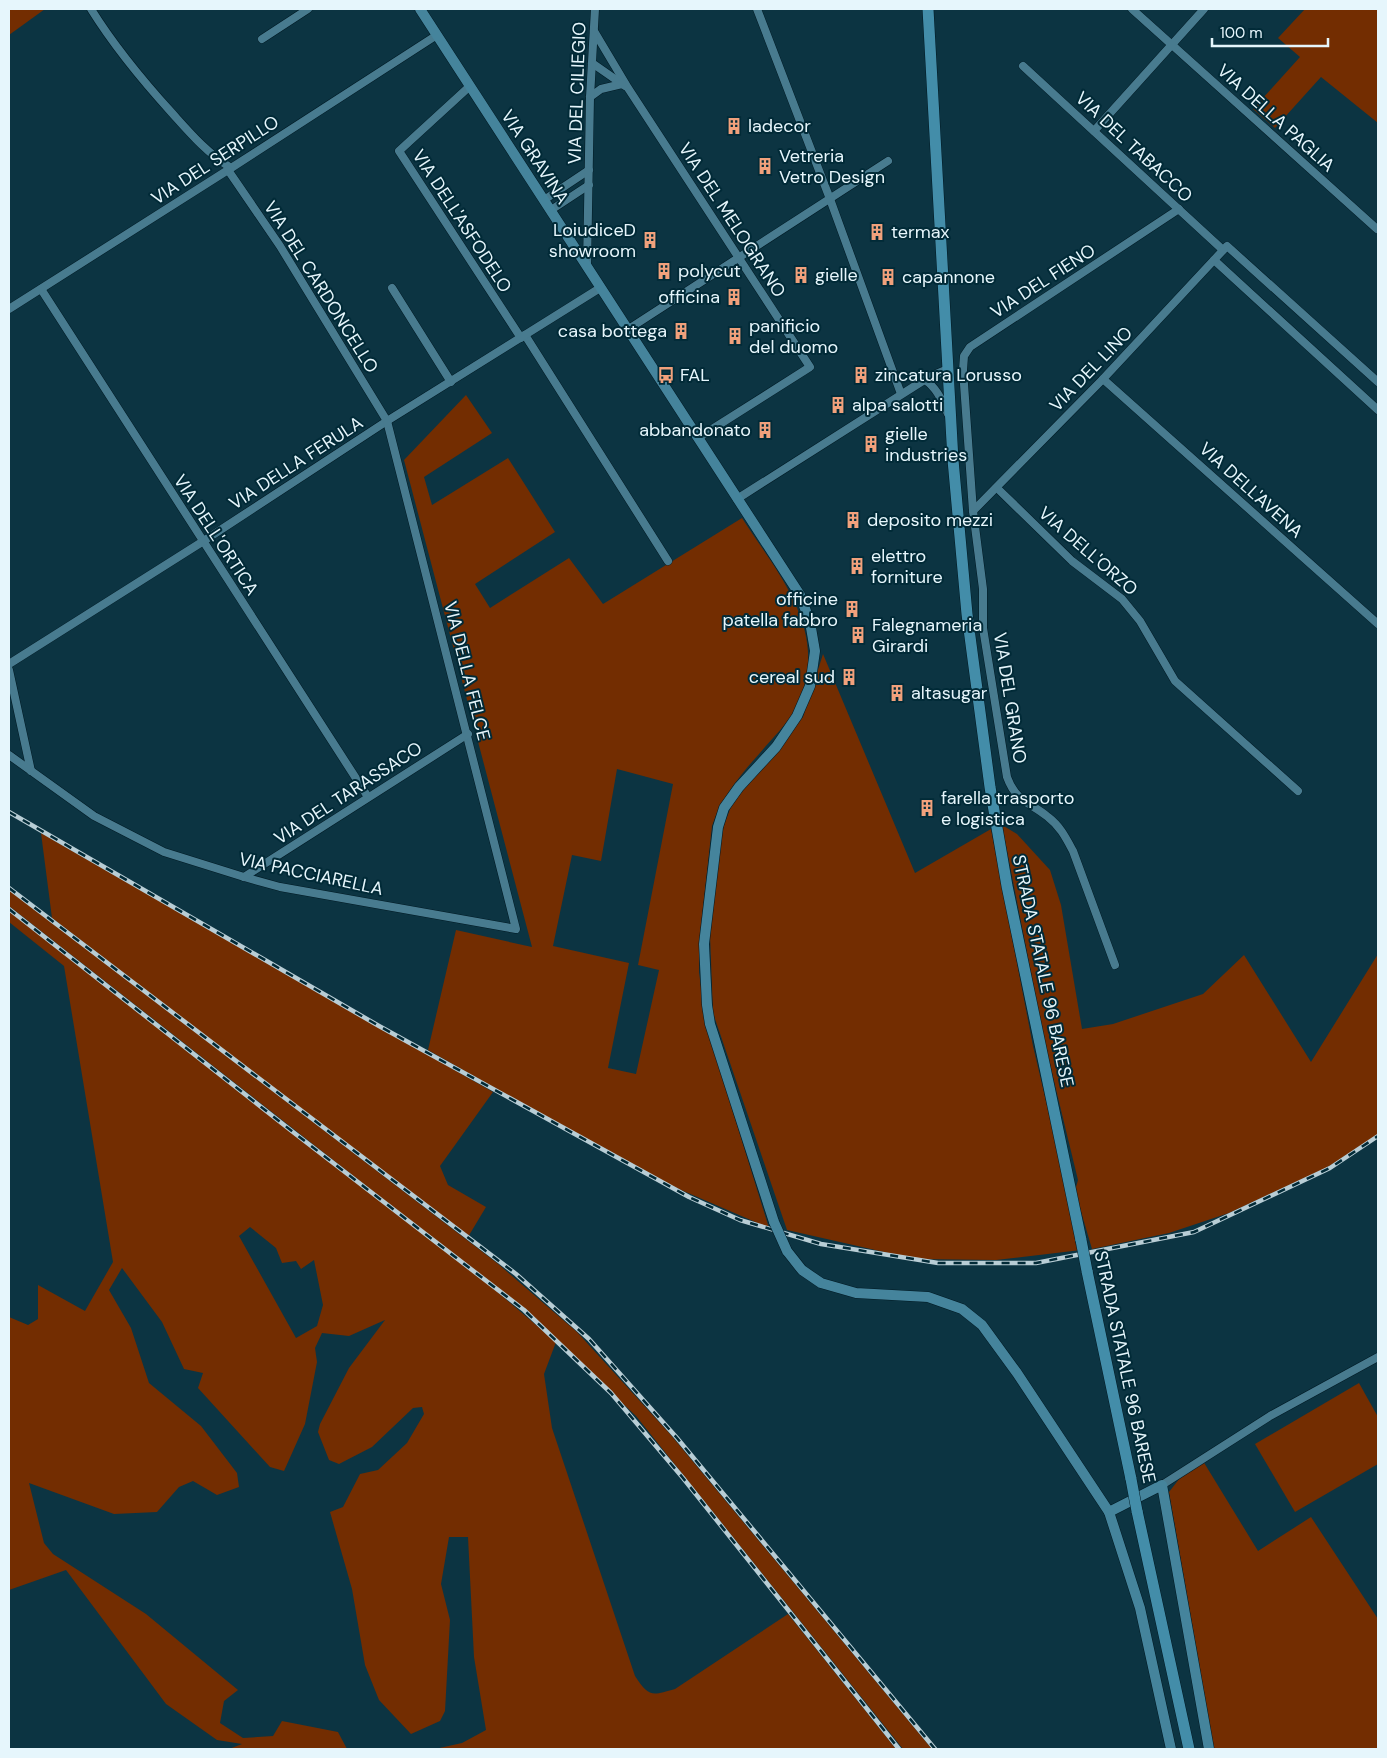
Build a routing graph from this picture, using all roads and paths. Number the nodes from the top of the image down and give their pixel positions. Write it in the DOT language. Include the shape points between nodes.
graph roads {
  1 [pos="91,9"];
  2 [pos="308,9"];
  3 [pos="420,9"];
  4 [pos="595,9"];
  5 [pos="757,9"];
  6 [pos="928,9"];
  7 [pos="1132,9"];
  8 [pos="1204,9"];
  9 [pos="594,31"];
  10 [pos="437,35"];
  11 [pos="262,39"];
  12 [pos="1172,45"];
  13 [pos="592,63"];
  14 [pos="1024,66"];
  15 [pos="470,86"];
  16 [pos="625,86"];
  17 [pos="590,97"];
  18 [pos="1094,131"];
  19 [pos="888,160"];
  20 [pos="229,169"];
  21 [pos="589,170"];
  22 [pos="589,185"];
  23 [pos="830,199"];
  24 [pos="544,200"];
  25 [pos="1179,209"];
  26 [pos="551,210"];
  27 [pos="1377,229"];
  28 [pos="1225,248"];
  29 [pos="739,257"];
  30 [pos="1214,260"];
  31 [pos="587,268"];
  32 [pos="40,288"];
  33 [pos="392,288"];
  34 [pos="600,288"];
  35 [pos="9,309"];
  36 [pos="627,330"];
  37 [pos="523,337"];
  38 [pos="948,369"];
  39 [pos="1103,379"];
  40 [pos="925,380"];
  41 [pos="451,382"];
  42 [pos="949,382"];
  43 [pos="1378,382"];
  44 [pos="932,385"];
  45 [pos="901,394"];
  46 [pos="950,399"];
  47 [pos="965,401"];
  48 [pos="1378,410"];
  49 [pos="951,419"];
  50 [pos="387,421"];
  51 [pos="698,438"];
  52 [pos="997,488"];
  53 [pos="737,499"];
  54 [pos="973,511"];
  55 [pos="202,542"];
  56 [pos="668,561"];
  57 [pos="1378,624"];
  58 [pos="9,664"];
  59 [pos="9,670"];
  60 [pos="468,734"];
  61 [pos="9,755"];
  62 [pos="31,772"];
  63 [pos="1298,791"];
  64 [pos="368,797"];
  65 [pos="244,877"];
  66 [pos="516,929"];
  67 [pos="1114,965"];
  68 [pos="1378,1357"];
  69 [pos="1162,1485"];
  70 [pos="1109,1512"];
  71 [pos="1171,1749"];
  72 [pos="1189,1749"];
  73 [pos="1208,1749"];
  1 -- 20 [label="street" via="147,85 210,154"];
  2 -- 11 [label="street"];
  3 -- 10 [label="main road, VIA GRAVINA"];
  4 -- 9 [label="street, VIA DEL CILIEGIO"];
  5 -- 23 [label="street"];
  6 -- 38 [label="main road, STRADA STATALE 96 BARESE"];
  7 -- 12 [label="street, VIA DELLA PAGLIA"];
  8 -- 12 [label="street"];
  9 -- 13 [label="street, VIA DEL CILIEGIO"];
  9 -- 16 [label="street, VIA DEL MELOGRANO"];
  10 -- 15 [label="main road, VIA GRAVINA"];
  10 -- 20 [label="street, VIA DEL SERPILLO"];
  12 -- 18 [label="street"];
  12 -- 27 [label="street, VIA DELLA PAGLIA"];
  13 -- 16 [label="street"];
  13 -- 17 [label="street, VIA DEL CILIEGIO"];
  14 -- 18 [label="street, VIA DEL TABACCO"];
  15 -- 24 [label="main road, VIA GRAVINA"];
  15 -- 37 [label="street, VIA DELL'ASFODELO" via="398,151"];
  16 -- 17 [label="street" via="601,89"];
  16 -- 29 [label="street, VIA DEL MELOGRANO"];
  17 -- 21 [label="street, VIA DEL CILIEGIO"];
  18 -- 25 [label="street, VIA DEL TABACCO"];
  19 -- 23 [label="street"];
  20 -- 32 [label="street, VIA DEL SERPILLO"];
  20 -- 50 [label="street, VIA DEL CARDONCELLO" via="276,239"];
  21 -- 22 [label="street, VIA DEL CILIEGIO"];
  21 -- 24 [label="street"];
  22 -- 26 [label="street"];
  22 -- 31 [label="street, VIA DEL CILIEGIO"];
  23 -- 29 [label="street"];
  23 -- 45 [label="street"];
  24 -- 26 [label="main road, VIA GRAVINA"];
  25 -- 28 [label="street, VIA DEL TABACCO"];
  25 -- 47 [label="street, VIA DEL FIENO" via="970,347 963,361"];
  26 -- 31 [label="main road, VIA GRAVINA"];
  28 -- 30 [label="street, VIA DEL LINO"];
  28 -- 43 [label="street, VIA DEL TABACCO"];
  29 -- 36 [label="street"];
  29 -- 51 [label="street, VIA DEL MELOGRANO" via="810,368"];
  30 -- 39 [label="street, VIA DEL LINO"];
  30 -- 48 [label="street"];
  31 -- 34 [label="main road, VIA GRAVINA"];
  32 -- 35 [label="street, VIA DEL SERPILLO"];
  32 -- 55 [label="street, VIA DELL'ORTICA"];
  33 -- 41 [label="street"];
  34 -- 36 [label="main road, VIA GRAVINA"];
  34 -- 37 [label="street, VIA DELLA FERULA"];
  36 -- 51 [label="main road, VIA GRAVINA"];
  37 -- 41 [label="street, VIA DELLA FERULA"];
  37 -- 56 [label="street, VIA DELL'ASFODELO"];
  38 -- 40 [label="street"];
  38 -- 42 [label="main road, STRADA STATALE 96 BARESE"];
  39 -- 52 [label="street, VIA DEL LINO"];
  39 -- 57 [label="street, VIA DELL'AVENA"];
  40 -- 44 [label="street"];
  40 -- 45 [label="street"];
  41 -- 50 [label="street, VIA DELLA FERULA"];
  42 -- 44 [label="street"];
  42 -- 46 [label="main road, STRADA STATALE 96 BARESE"];
  44 -- 49 [label="street"];
  45 -- 53 [label="street"];
  46 -- 47 [label="street"];
  46 -- 49 [label="main road, STRADA STATALE 96 BARESE"];
  47 -- 54 [label="street, VIA DEL GRANO"];
  49 -- 72 [label="main road, STRADA STATALE 96 BARESE, bridge" via="967,614 1007,886"];
  50 -- 55 [label="street, VIA DELLA FERULA"];
  50 -- 60 [label="street, VIA DELLA FELCE"];
  51 -- 53 [label="main road, VIA GRAVINA"];
  52 -- 54 [label="street, VIA DEL LINO"];
  52 -- 63 [label="street, VIA DELL'ORZO" via="1072,561 1122,599 1140,621 1175,681"];
  53 -- 70 [label="main road, VIA GRAVINA, bridge" via="800,594 810,622 815,651 810,686 797,716 776,747 724,808 718,827 704,944 710,1024 774,1222 794,1262 821,1283 856,1293 928,1297 962,1309 982,1325"];
  54 -- 67 [label="street, VIA DEL GRANO" via="983,589 984,637 1007,777 1015,794 1048,817 1065,835"];
  55 -- 58 [label="street, VIA DELLA FERULA"];
  55 -- 64 [label="street, VIA DELL'ORTICA"];
  59 -- 62 [label="street"];
  60 -- 64 [label="street, VIA DEL TARASSACO"];
  60 -- 66 [label="street, VIA DELLA FELCE"];
  61 -- 62 [label="street, VIA PACCIARELLA"];
  62 -- 65 [label="street, VIA PACCIARELLA" via="94,816 164,852"];
  64 -- 65 [label="street, VIA DEL TARASSACO"];
  65 -- 66 [label="street, VIA PACCIARELLA" via="280,887"];
  68 -- 69 [label="street" via="1270,1416"];
  69 -- 70 [label="main road"];
  69 -- 73 [label="main road"];
  70 -- 71 [label="main road, VIA GRAVINA" via="1140,1608"];
}
